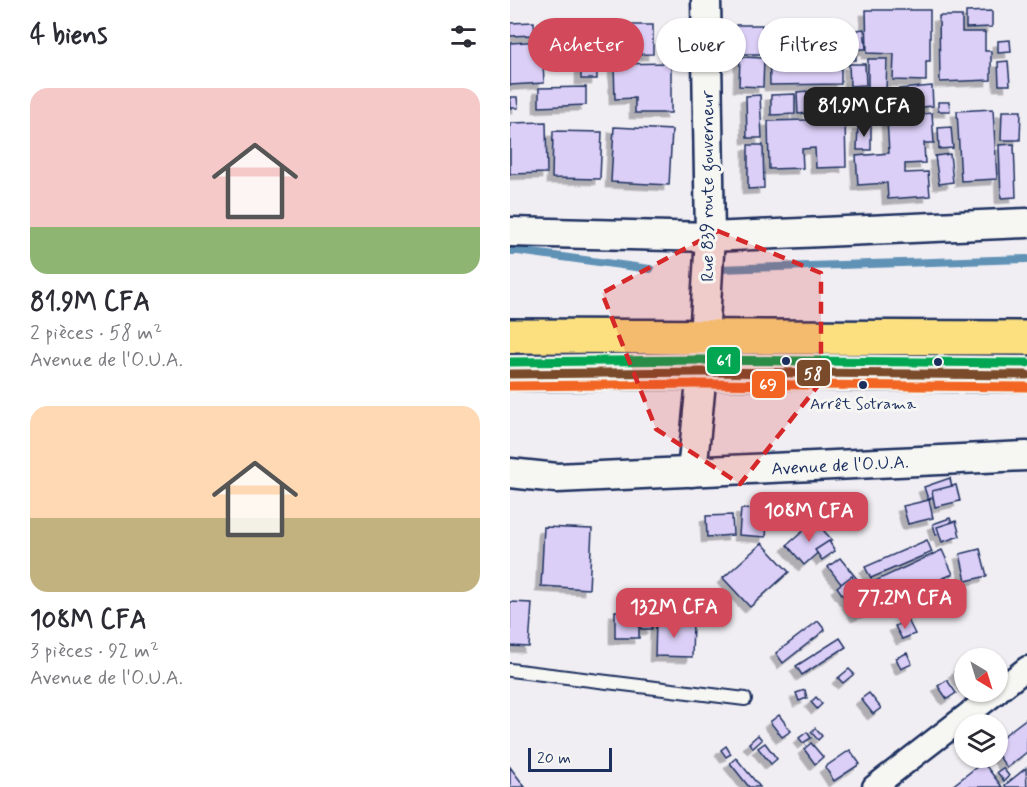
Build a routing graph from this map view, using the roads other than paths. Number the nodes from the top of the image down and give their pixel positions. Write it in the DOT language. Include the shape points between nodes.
graph roads {
  1 [pos="706,0"];
  2 [pos="1027,223"];
  3 [pos="510,232"];
  4 [pos="710,237"];
  5 [pos="510,336"];
  6 [pos="705,336"];
  7 [pos="1027,338"];
  8 [pos="702,372"];
  9 [pos="510,374"];
  10 [pos="1027,375"];
  11 [pos="1027,456"];
  12 [pos="692,472"];
  13 [pos="510,473"];
  14 [pos="1027,668"];
  15 [pos="510,670"];
  16 [pos="1008,683"];
  17 [pos="745,699"];
  18 [pos="983,702"];
  19 [pos="874,787"];
  1 -- 4 [label="street, Rue 839 route gouverneur"];
  2 -- 4 [label="street"];
  3 -- 4 [label="street"];
  4 -- 6 [label="street, Rue 839 route gouverneur"];
  5 -- 6 [label="highway"];
  6 -- 7 [label="highway"];
  6 -- 8 [label="street, Rue 839 route gouverneur"];
  8 -- 9 [label="highway"];
  8 -- 10 [label="highway"];
  8 -- 12 [label="street, Rue 839 route gouverneur"];
  11 -- 12 [label="street, Avenue de l'O.U.A."];
  12 -- 13 [label="street, Avenue de l'O.U.A." via="557,478"];
  14 -- 16 [label="street"];
  15 -- 17 [label="lane"];
  18 -- 19 [label="street"];
}
